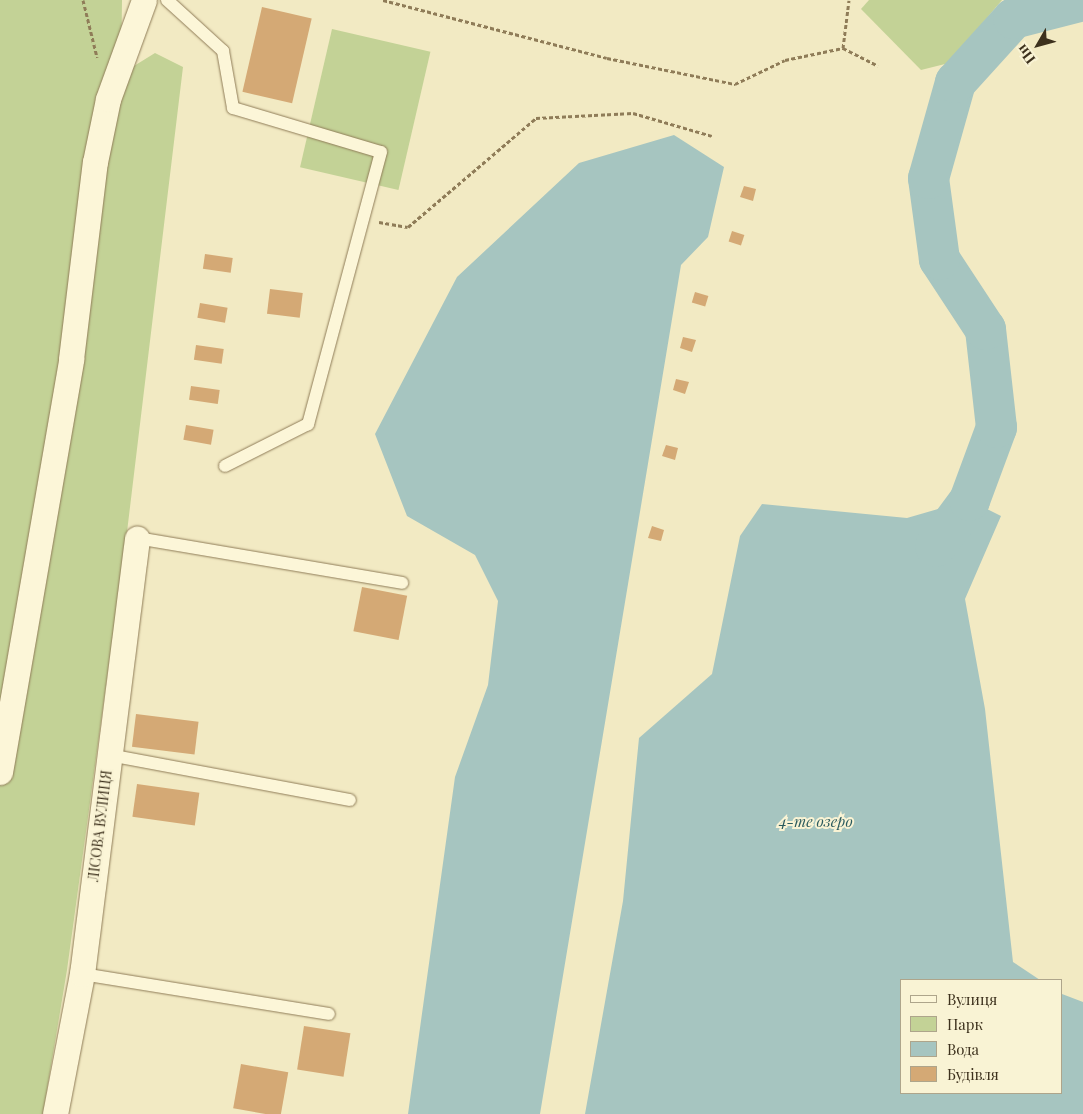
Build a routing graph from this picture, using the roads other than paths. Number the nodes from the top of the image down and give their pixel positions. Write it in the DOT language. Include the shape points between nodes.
graph roads {
  1 [pos="144,0"];
  2 [pos="167,0"];
  3 [pos="225,466"];
  4 [pos="138,538"];
  5 [pos="402,583"];
  6 [pos="109,755"];
  7 [pos="0,772"];
  8 [pos="350,800"];
  9 [pos="82,974"];
  10 [pos="330,1014"];
  11 [pos="55,1114"];
  1 -- 7 [label="street" via="108,99 94,162 71,359"];
  2 -- 3 [label="lane" via="223,51 233,108 381,152 308,424"];
  4 -- 5 [label="lane"];
  4 -- 6 [label="street, ЛІСОВА ВУЛИЦЯ"];
  6 -- 8 [label="lane"];
  6 -- 9 [label="street, ЛІСОВА ВУЛИЦЯ"];
  9 -- 10 [label="lane"];
  9 -- 11 [label="street, ЛІСОВА ВУЛИЦЯ"];
}
